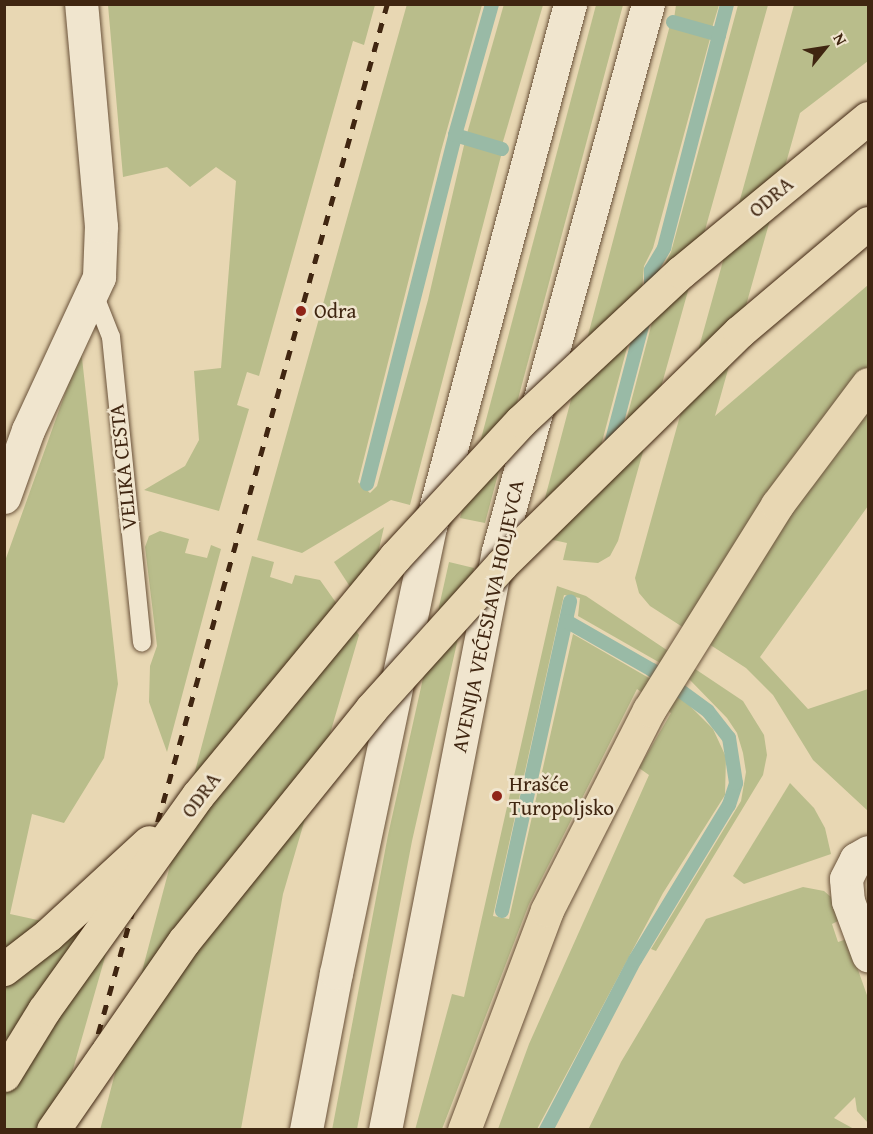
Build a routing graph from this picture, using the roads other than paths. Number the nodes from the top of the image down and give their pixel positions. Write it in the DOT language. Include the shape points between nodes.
graph roads {
  1 [pos="81,4"];
  2 [pos="570,4"];
  3 [pos="648,4"];
  4 [pos="868,118"];
  5 [pos="868,223"];
  6 [pos="94,294"];
  7 [pos="868,384"];
  8 [pos="4,497"];
  9 [pos="142,642"];
  10 [pos="198,795"];
  11 [pos="861,858"];
  12 [pos="868,956"];
  13 [pos="4,969"];
  14 [pos="4,1075"];
  15 [pos="53,1130"];
  16 [pos="306,1130"];
  17 [pos="385,1130"];
  18 [pos="464,1130"];
  1 -- 6 [label="main road" via="101,226 101,258"];
  2 -- 16 [label="main road" via="431,525"];
  3 -- 17 [label="main road, AVENIJA VEĆESLAVA HOLJEVCA" via="498,551"];
  4 -- 10 [label="highway, ODRA, bridge" via="681,272 521,421 395,557"];
  5 -- 15 [label="highway, bridge" via="739,332 502,564 371,709 184,941"];
  6 -- 8 [label="main road" via="28,430"];
  6 -- 9 [label="lane, VELIKA CESTA" via="111,337"];
  7 -- 18 [label="highway" via="777,505 648,710 547,910"];
  10 -- 13 [label="highway, bridge" via="48,935"];
  10 -- 14 [label="highway, ODRA, bridge" via="44,1010"];
  11 -- 12 [label="main road" via="846,879 848,901"];
}
